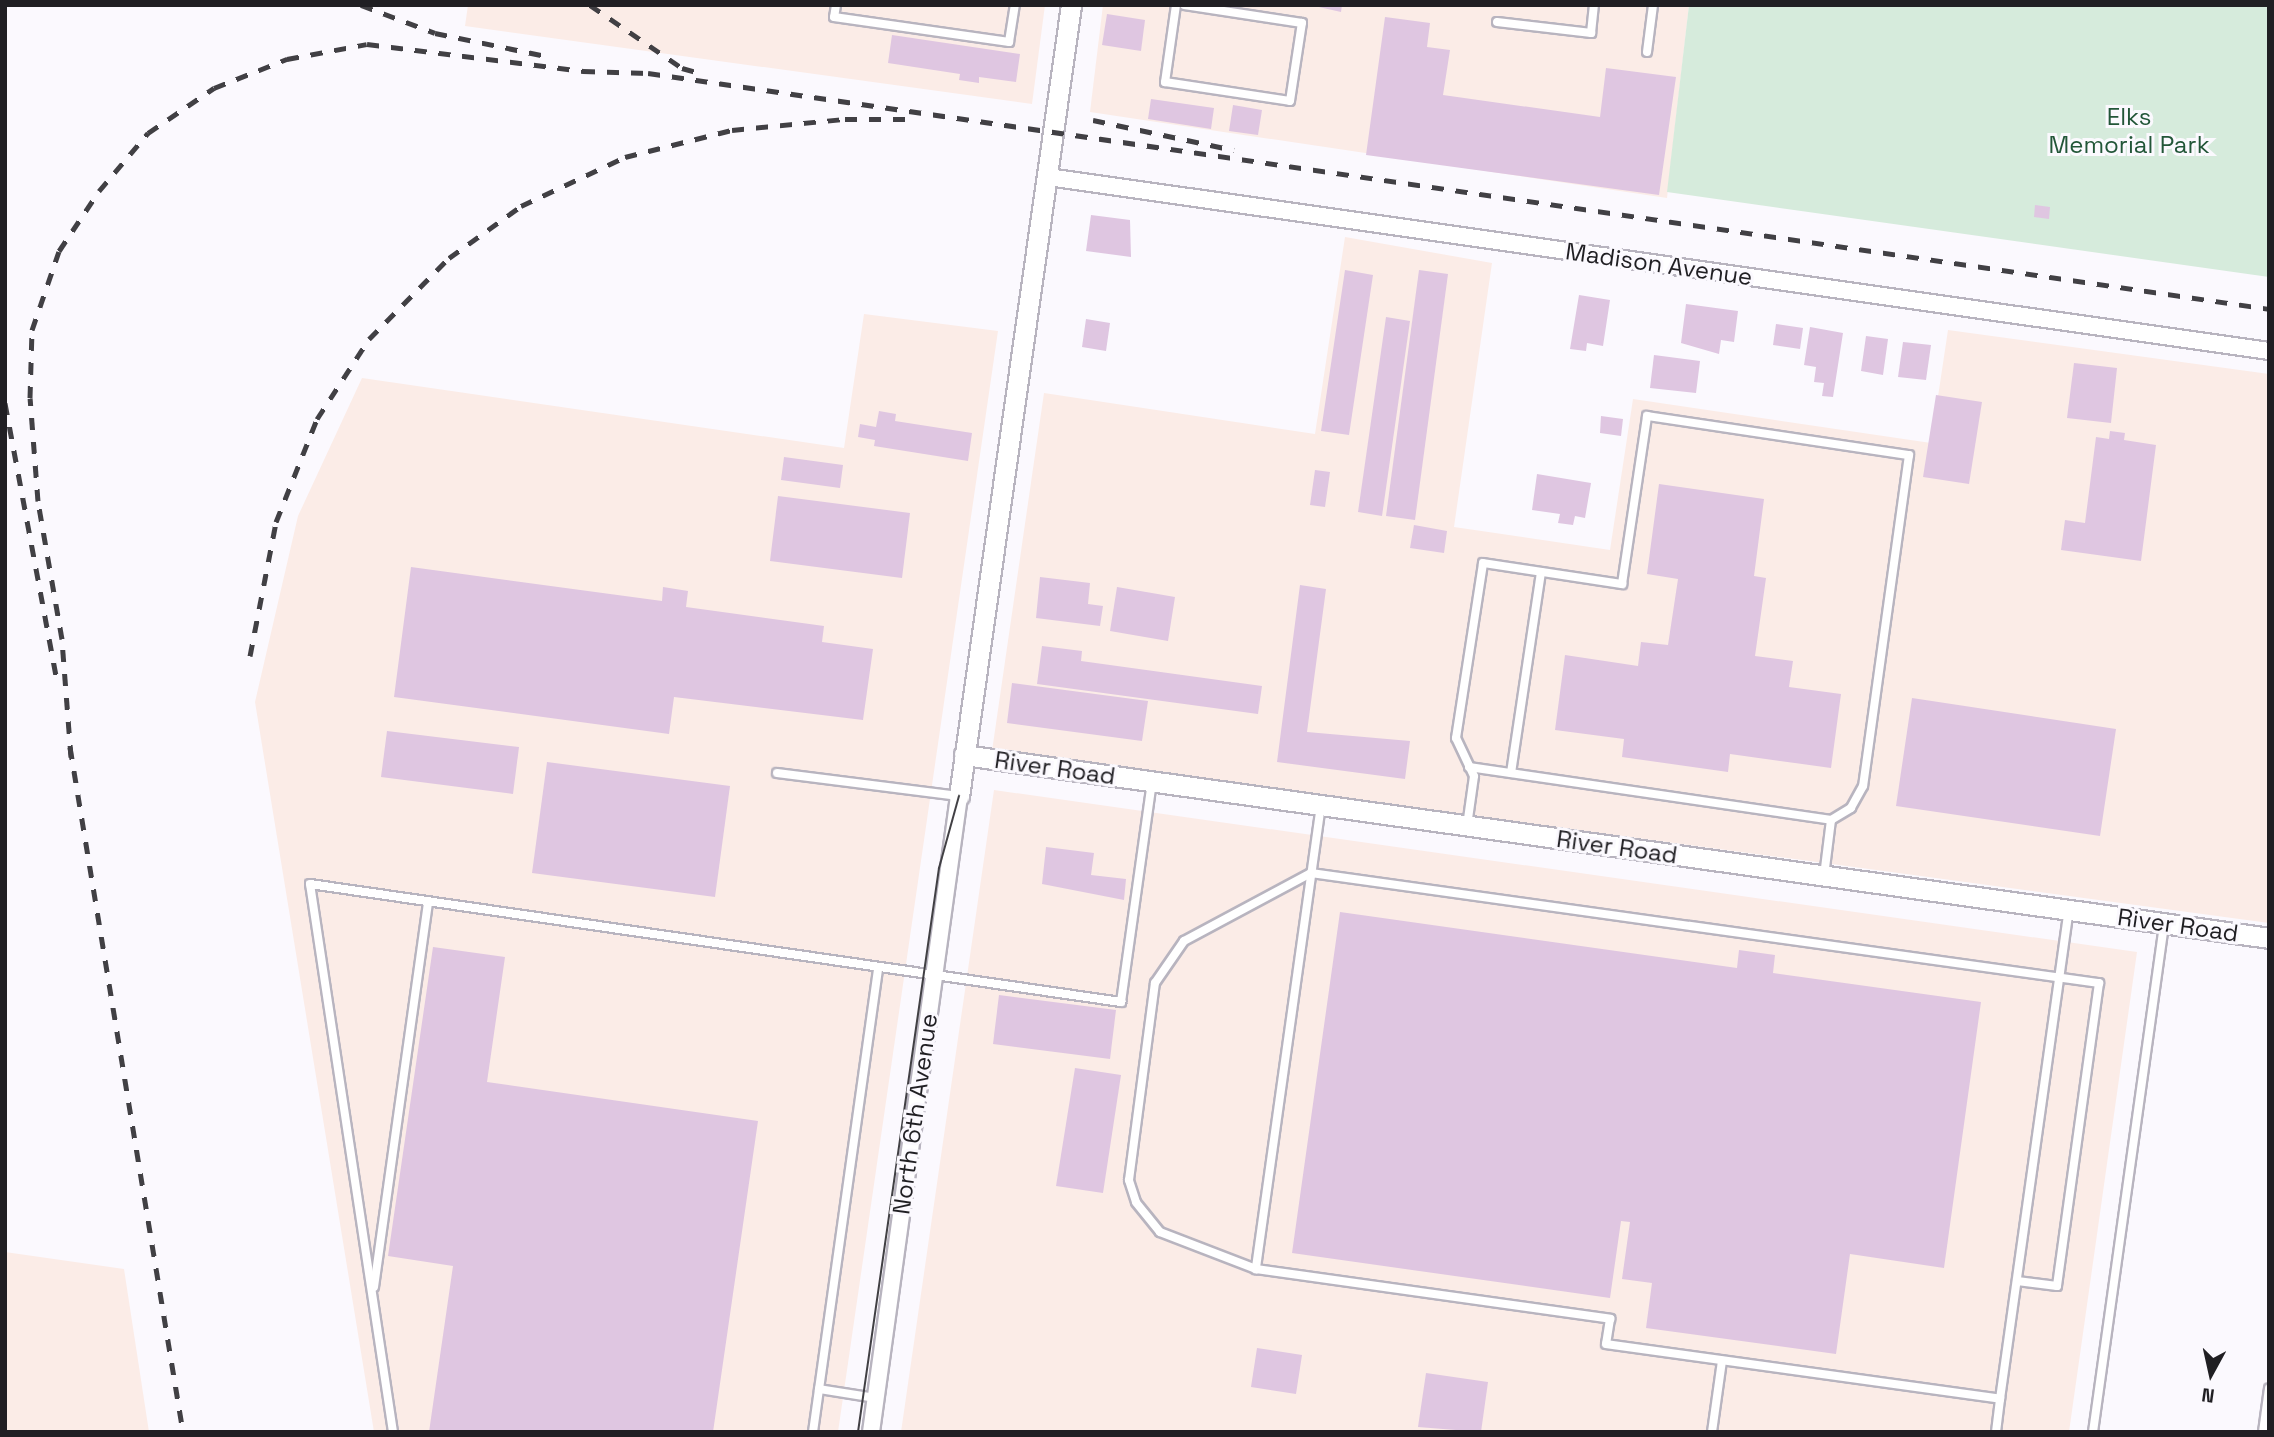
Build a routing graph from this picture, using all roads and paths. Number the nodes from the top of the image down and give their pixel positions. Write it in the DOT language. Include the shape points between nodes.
graph roads {
  1 [pos="836,5"];
  2 [pos="1014,5"];
  3 [pos="1071,5"];
  4 [pos="1177,5"];
  5 [pos="1184,5"];
  6 [pos="1594,5"];
  7 [pos="1653,5"];
  8 [pos="1497,22"];
  9 [pos="1647,52"];
  10 [pos="1048,177"];
  11 [pos="2269,351"];
  12 [pos="1541,572"];
  13 [pos="964,755"];
  14 [pos="1469,767"];
  15 [pos="777,773"];
  16 [pos="1511,773"];
  17 [pos="1152,782"];
  18 [pos="959,796"];
  19 [pos="1321,805"];
  20 [pos="1831,820"];
  21 [pos="1467,826"];
  22 [pos="1311,873"];
  23 [pos="1824,876"];
  24 [pos="428,902"];
  25 [pos="2069,910"];
  26 [pos="2165,923"];
  27 [pos="2269,938"];
  28 [pos="878,968"];
  29 [pos="934,976"];
  30 [pos="2059,977"];
  31 [pos="1256,1269"];
  32 [pos="2017,1280"];
  33 [pos="372,1297"];
  34 [pos="1722,1361"];
  35 [pos="2269,1388"];
  36 [pos="819,1389"];
  37 [pos="876,1398"];
  38 [pos="2000,1399"];
  39 [pos="393,1432"];
  40 [pos="813,1432"];
  41 [pos="872,1432"];
  42 [pos="1712,1432"];
  43 [pos="1996,1432"];
  44 [pos="2093,1432"];
  45 [pos="2263,1432"];
  1 -- 2 [label="lane" via="834,17 1009,42"];
  3 -- 10 [label="street"];
  4 -- 5 [label="lane" via="1165,82 1290,101 1302,23"];
  6 -- 8 [label="lane" via="1591,33"];
  7 -- 9 [label="lane"];
  10 -- 11 [label="street, Madison Avenue"];
  10 -- 13 [label="street"];
  12 -- 14 [label="lane" via="1483,563 1456,738"];
  12 -- 16 [label="lane"];
  12 -- 20 [label="lane" via="1622,584 1647,416 1909,455 1863,786 1851,808"];
  13 -- 17 [label="street, River Road"];
  13 -- 18 [label="street"];
  14 -- 16 [label="lane"];
  14 -- 21 [label="lane" via="1474,776"];
  15 -- 18 [label="lane"];
  16 -- 20 [label="lane"];
  17 -- 19 [label="street, River Road"];
  17 -- 29 [label="lane" via="1122,1003"];
  18 -- 29 [label="street, North 6th Avenue"];
  19 -- 21 [label="street, River Road"];
  19 -- 22 [label="lane"];
  20 -- 23 [label="lane"];
  21 -- 23 [label="street, River Road"];
  22 -- 30 [label="lane"];
  22 -- 31 [label="lane"];
  22 -- 31 [label="lane" via="1184,941 1155,983 1129,1180 1136,1202 1160,1231"];
  23 -- 25 [label="street, River Road"];
  24 -- 28 [label="lane"];
  24 -- 33 [label="lane"];
  24 -- 33 [label="lane" via="310,884"];
  25 -- 26 [label="street, River Road"];
  25 -- 30 [label="lane"];
  26 -- 27 [label="street, River Road"];
  26 -- 44 [label="lane"];
  28 -- 29 [label="lane"];
  28 -- 36 [label="lane"];
  29 -- 37 [label="street, North 6th Avenue"];
  30 -- 32 [label="lane"];
  30 -- 32 [label="lane" via="2099,983 2057,1286"];
  31 -- 34 [label="lane" via="1610,1319 1606,1344"];
  32 -- 38 [label="lane"];
  33 -- 39 [label="lane"];
  34 -- 38 [label="lane"];
  34 -- 42 [label="lane"];
  35 -- 45 [label="lane"];
  36 -- 37 [label="lane"];
  36 -- 40 [label="lane"];
  37 -- 41 [label="street, North 6th Avenue"];
  38 -- 43 [label="lane"];
}
